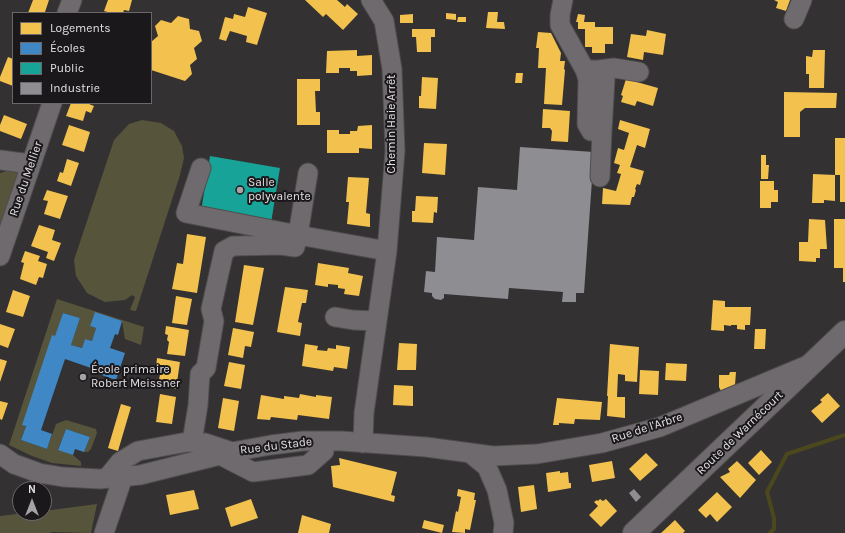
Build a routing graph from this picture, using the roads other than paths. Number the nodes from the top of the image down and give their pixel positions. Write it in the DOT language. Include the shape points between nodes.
graph roads {
  1 [pos="72,0"];
  2 [pos="371,0"];
  3 [pos="563,0"];
  4 [pos="802,0"];
  5 [pos="67,12"];
  6 [pos="794,19"];
  7 [pos="592,70"];
  8 [pos="639,72"];
  9 [pos="52,104"];
  10 [pos="0,160"];
  11 [pos="31,164"];
  12 [pos="201,168"];
  13 [pos="308,173"];
  14 [pos="600,177"];
  15 [pos="298,235"];
  16 [pos="387,251"];
  17 [pos="0,256"];
  18 [pos="335,317"];
  19 [pos="377,321"];
  20 [pos="845,332"];
  21 [pos="814,361"];
  22 [pos="192,442"];
  23 [pos="363,443"];
  24 [pos="470,453"];
  25 [pos="0,454"];
  26 [pos="226,454"];
  27 [pos="115,477"];
  28 [pos="104,533"];
  29 [pos="503,533"];
  30 [pos="634,533"];
  1 -- 5 [label="street"];
  2 -- 16 [label="street, Chemin Haie Arrêt" via="384,21 392,69 395,151"];
  3 -- 7 [label="street" via="560,25"];
  4 -- 6 [label="street"];
  7 -- 8 [label="street" via="614,68"];
  7 -- 14 [label="street" via="606,79"];
  9 -- 11 [label="street, Rue du Mellier"];
  10 -- 11 [label="street"];
  11 -- 17 [label="street, Rue du Mellier"];
  12 -- 15 [label="street" via="186,213"];
  13 -- 15 [label="street"];
  15 -- 16 [label="street"];
  15 -- 22 [label="street" via="295,247 234,246 224,251 211,309 214,321 206,368 200,374"];
  16 -- 19 [label="street, Chemin Haie Arrêt"];
  18 -- 19 [label="street"];
  19 -- 23 [label="street, Chemin Haie Arrêt" via="364,413"];
  20 -- 21 [label="main road, Route de Warnécourt"];
  21 -- 24 [label="street, Rue de l'Arbre" via="660,427 602,443 537,454 493,456"];
  21 -- 30 [label="main road, Route de Warnécourt"];
  22 -- 26 [label="street" via="205,443"];
  22 -- 27 [label="street" via="138,452 120,462"];
  23 -- 24 [label="street, Rue du Stade"];
  23 -- 26 [label="street, Rue du Stade" via="303,441"];
  24 -- 29 [label="street" via="487,467 497,490 504,523"];
  25 -- 27 [label="street, Rue du Stade" via="14,464 39,473"];
  26 -- 27 [label="street, Rue du Stade" via="140,475"];
  27 -- 28 [label="street"];
}
